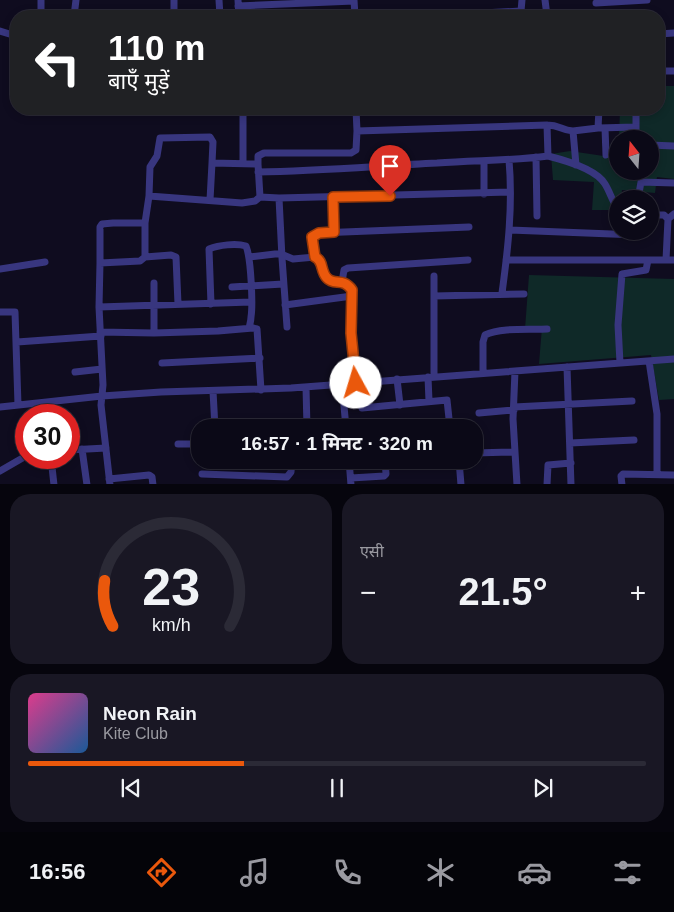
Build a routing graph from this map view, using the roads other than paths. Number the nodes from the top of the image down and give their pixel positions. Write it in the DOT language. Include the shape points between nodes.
graph roads {
  1 [pos="354,0"];
  2 [pos="646,0"];
  3 [pos="238,3"];
  4 [pos="596,3"];
  5 [pos="243,115"];
  6 [pos="356,115"];
  7 [pos="600,115"];
  8 [pos="636,115"];
  9 [pos="547,125"];
  10 [pos="602,128"];
  11 [pos="635,128"];
  12 [pos="357,131"];
  13 [pos="573,131"];
  14 [pos="659,145"];
  15 [pos="674,146"];
  16 [pos="606,155"];
  17 [pos="548,156"];
  18 [pos="536,158"];
  19 [pos="509,160"];
  20 [pos="484,161"];
  21 [pos="212,163"];
  22 [pos="243,163"];
  23 [pos="576,165"];
  24 [pos="258,168"];
  25 [pos="674,184"];
  26 [pos="639,190"];
  27 [pos="510,192"];
  28 [pos="609,193"];
  29 [pos="484,194"];
  30 [pos="149,196"];
  31 [pos="260,197"];
  32 [pos="333,197"];
  33 [pos="279,198"];
  34 [pos="210,200"];
  35 [pos="537,216"];
  36 [pos="671,216"];
  37 [pos="145,223"];
  38 [pos="469,227"];
  39 [pos="510,230"];
  40 [pos="334,232"];
  41 [pos="609,234"];
  42 [pos="281,254"];
  43 [pos="145,257"];
  44 [pos="249,257"];
  45 [pos="315,257"];
  46 [pos="468,260"];
  47 [pos="506,260"];
  48 [pos="648,260"];
  49 [pos="666,260"];
  50 [pos="674,260"];
  51 [pos="45,262"];
  52 [pos="100,263"];
  53 [pos="0,269"];
  54 [pos="434,276"];
  55 [pos="342,282"];
  56 [pos="154,283"];
  57 [pos="283,284"];
  58 [pos="250,286"];
  59 [pos="232,287"];
  60 [pos="502,294"];
  61 [pos="524,294"];
  62 [pos="352,296"];
  63 [pos="434,296"];
  64 [pos="251,302"];
  65 [pos="155,304"];
  66 [pos="178,304"];
  67 [pos="211,304"];
  68 [pos="285,305"];
  69 [pos="99,307"];
  70 [pos="0,312"];
  71 [pos="287,327"];
  72 [pos="249,328"];
  73 [pos="547,330"];
  74 [pos="154,333"];
  75 [pos="101,334"];
  76 [pos="17,342"];
  77 [pos="260,358"];
  78 [pos="674,359"];
  79 [pos="649,361"];
  80 [pos="162,363"];
  81 [pos="620,363"];
  82 [pos="567,367"];
  83 [pos="102,369"];
  84 [pos="515,371"];
  85 [pos="75,372"];
  86 [pos="484,373"];
  87 [pos="431,377"];
  88 [pos="397,379"];
  89 [pos="356,383"];
  90 [pos="342,384"];
  91 [pos="306,387"];
  92 [pos="261,390"];
  93 [pos="213,391"];
  94 [pos="102,396"];
  95 [pos="429,401"];
  96 [pos="632,401"];
  97 [pos="18,404"];
  98 [pos="27,404"];
  99 [pos="15,405"];
  100 [pos="400,405"];
  101 [pos="568,405"];
  102 [pos="0,407"];
  103 [pos="362,408"];
  104 [pos="514,409"];
  105 [pos="479,413"];
  106 [pos="215,419"];
  107 [pos="307,419"];
  108 [pos="345,419"];
  109 [pos="449,419"];
  110 [pos="634,440"];
  111 [pos="570,442"];
  112 [pos="178,444"];
  113 [pos="191,444"];
  114 [pos="106,448"];
  115 [pos="82,449"];
  116 [pos="514,452"];
  117 [pos="483,453"];
  118 [pos="15,462"];
  119 [pos="571,463"];
  120 [pos="52,469"];
  121 [pos="292,469"];
  122 [pos="386,469"];
  123 [pos="460,469"];
  124 [pos="0,471"];
  125 [pos="202,474"];
  126 [pos="656,474"];
  127 [pos="674,475"];
  128 [pos="351,481"];
  129 [pos="110,482"];
  130 [pos="54,484"];
  131 [pos="87,484"];
  132 [pos="153,484"];
  133 [pos="461,484"];
  134 [pos="517,484"];
  135 [pos="547,484"];
  136 [pos="571,484"];
  137 [pos="622,484"];
  1 -- 3 [label="street"];
  2 -- 4 [label="street"];
  5 -- 22 [label="street"];
  6 -- 12 [label="street"];
  7 -- 10 [label="street"];
  8 -- 11 [label="street"];
  9 -- 12 [label="street"];
  9 -- 13 [label="street"];
  9 -- 17 [label="street"];
  10 -- 11 [label="street"];
  10 -- 13 [label="street"];
  10 -- 16 [label="street"];
  12 -- 24 [label="street" via="356,150 351,154 264,153 258,156"];
  13 -- 23 [label="street"];
  14 -- 15 [label="street"];
  17 -- 18 [label="street"];
  17 -- 23 [label="street"];
  18 -- 19 [label="street"];
  18 -- 35 [label="street"];
  19 -- 20 [label="street"];
  19 -- 27 [label="street"];
  20 -- 24 [label="street" via="329,170"];
  20 -- 29 [label="street"];
  21 -- 22 [label="street"];
  21 -- 30 [label="street" via="213,142 210,137 160,138 157,156 150,167"];
  21 -- 34 [label="street"];
  22 -- 24 [label="street"];
  23 -- 28 [label="street" via="602,180"];
  24 -- 31 [label="street"];
  25 -- 26 [label="street" via="643,181"];
  27 -- 29 [label="street"];
  27 -- 39 [label="street"];
  29 -- 32 [label="street"];
  30 -- 34 [label="street"];
  30 -- 37 [label="street"];
  31 -- 33 [label="street"];
  31 -- 34 [label="street" via="256,201 242,203"];
  32 -- 33 [label="street"];
  32 -- 40 [label="street"];
  33 -- 42 [label="street"];
  36 -- 49 [label="street"];
  37 -- 43 [label="street"];
  37 -- 52 [label="street" via="102,224"];
  38 -- 40 [label="street"];
  39 -- 41 [label="street"];
  39 -- 47 [label="street"];
  40 -- 45 [label="street" via="312,237"];
  42 -- 44 [label="street"];
  42 -- 45 [label="street" via="293,259"];
  42 -- 57 [label="street"];
  43 -- 52 [label="street" via="140,261"];
  43 -- 66 [label="street" via="176,257"];
  44 -- 58 [label="street"];
  44 -- 67 [label="street" via="244,245 209,249"];
  45 -- 55 [label="street" via="329,280"];
  46 -- 55 [label="street" via="348,268 344,270"];
  47 -- 48 [label="street"];
  47 -- 60 [label="street"];
  48 -- 49 [label="street"];
  48 -- 81 [label="street" via="646,270 622,274 618,324"];
  49 -- 50 [label="street"];
  51 -- 53 [label="street"];
  52 -- 69 [label="street"];
  54 -- 63 [label="street"];
  55 -- 62 [label="street" via="348,284"];
  56 -- 65 [label="street"];
  57 -- 58 [label="street"];
  57 -- 68 [label="street"];
  58 -- 59 [label="street"];
  58 -- 64 [label="street"];
  60 -- 61 [label="street"];
  60 -- 63 [label="street"];
  62 -- 68 [label="street"];
  62 -- 89 [label="street" via="350,319"];
  63 -- 87 [label="street"];
  64 -- 67 [label="street"];
  64 -- 72 [label="street"];
  65 -- 66 [label="street"];
  65 -- 69 [label="street"];
  65 -- 74 [label="street"];
  66 -- 67 [label="street"];
  68 -- 71 [label="street"];
  69 -- 75 [label="street"];
  70 -- 76 [label="street" via="15,312"];
  72 -- 74 [label="street"];
  72 -- 77 [label="street" via="258,331"];
  73 -- 86 [label="street" via="490,332 485,335"];
  74 -- 75 [label="street"];
  75 -- 76 [label="street"];
  75 -- 83 [label="street"];
  76 -- 97 [label="street"];
  77 -- 80 [label="street"];
  77 -- 92 [label="street"];
  78 -- 79 [label="street"];
  79 -- 81 [label="street"];
  79 -- 126 [label="street" via="657,414"];
  81 -- 82 [label="street"];
  82 -- 84 [label="street"];
  82 -- 101 [label="street"];
  83 -- 85 [label="street"];
  83 -- 94 [label="street"];
  84 -- 86 [label="street"];
  84 -- 104 [label="street"];
  86 -- 87 [label="street"];
  87 -- 88 [label="street"];
  87 -- 95 [label="street"];
  88 -- 89 [label="street"];
  88 -- 100 [label="street"];
  89 -- 90 [label="street"];
  90 -- 91 [label="street"];
  90 -- 108 [label="street"];
  91 -- 92 [label="street"];
  91 -- 107 [label="street"];
  92 -- 93 [label="street"];
  93 -- 94 [label="street"];
  93 -- 106 [label="street"];
  94 -- 98 [label="street"];
  94 -- 114 [label="street"];
  95 -- 100 [label="street"];
  95 -- 109 [label="street" via="447,400"];
  96 -- 101 [label="street"];
  99 -- 102 [label="street"];
  100 -- 103 [label="street"];
  101 -- 104 [label="street"];
  101 -- 111 [label="street"];
  104 -- 105 [label="street"];
  104 -- 116 [label="street"];
  110 -- 111 [label="street"];
  111 -- 119 [label="street"];
  112 -- 113 [label="street"];
  114 -- 115 [label="street"];
  114 -- 129 [label="street"];
  115 -- 131 [label="street"];
  116 -- 117 [label="street"];
  116 -- 134 [label="street"];
  118 -- 124 [label="street"];
  119 -- 135 [label="street" via="548,466"];
  119 -- 136 [label="street"];
  120 -- 130 [label="street"];
  121 -- 125 [label="street" via="287,477"];
  122 -- 128 [label="street" via="384,476"];
  123 -- 133 [label="street"];
  126 -- 127 [label="street"];
  126 -- 137 [label="street" via="624,474 621,476"];
  129 -- 132 [label="street" via="150,475"];
}
